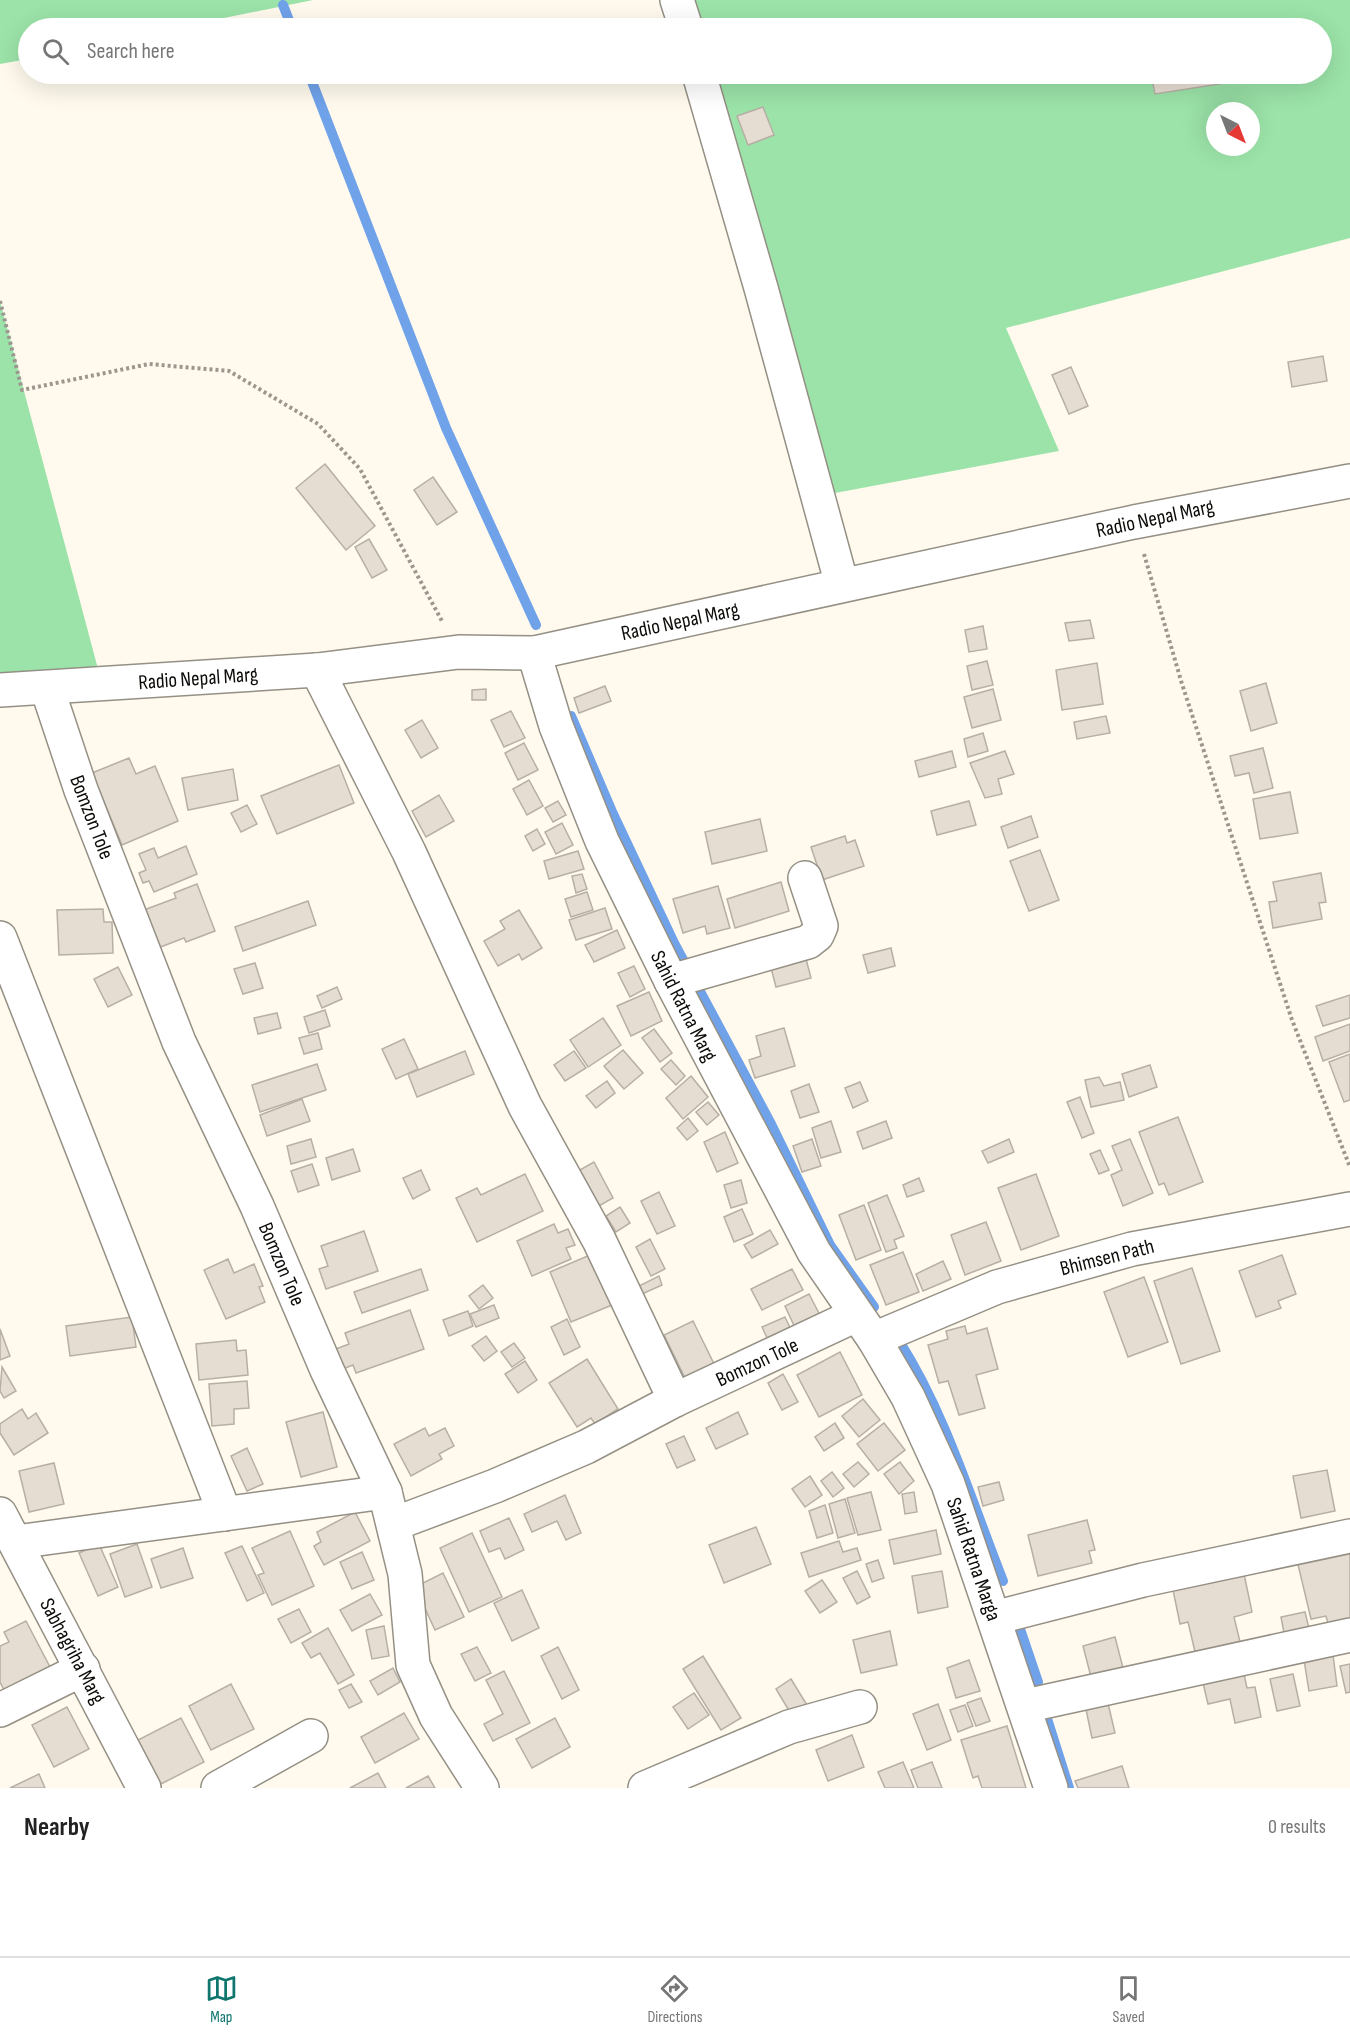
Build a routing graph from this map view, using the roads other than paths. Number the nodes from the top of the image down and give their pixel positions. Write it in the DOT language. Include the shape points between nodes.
graph roads {
  1 [pos="677,0"];
  2 [pos="683,18"];
  3 [pos="702,84"];
  4 [pos="1350,481"];
  5 [pos="842,585"];
  6 [pos="534,653"];
  7 [pos="317,670"];
  8 [pos="47,688"];
  9 [pos="0,690"];
  10 [pos="805,878"];
  11 [pos="0,938"];
  12 [pos="671,981"];
  13 [pos="1350,1209"];
  14 [pos="865,1327"];
  15 [pos="675,1400"];
  16 [pos="385,1492"];
  17 [pos="225,1514"];
  18 [pos="394,1524"];
  19 [pos="6,1528"];
  20 [pos="1350,1536"];
  21 [pos="994,1618"];
  22 [pos="1350,1635"];
  23 [pos="83,1669"];
  24 [pos="1025,1706"];
  25 [pos="860,1707"];
  26 [pos="0,1710"];
  27 [pos="311,1736"];
  28 [pos="144,1788"];
  29 [pos="218,1788"];
  30 [pos="482,1788"];
  31 [pos="645,1788"];
  32 [pos="1051,1788"];
  1 -- 2 [label="street"];
  3 -- 5 [label="street"];
  4 -- 5 [label="street, Radio Nepal Marg" via="1134,522"];
  5 -- 6 [label="street, Radio Nepal Marg"];
  6 -- 7 [label="street, Radio Nepal Marg" via="459,652"];
  6 -- 12 [label="street, Sahid Ratna Marg" via="556,726 602,842"];
  7 -- 8 [label="street, Radio Nepal Marg"];
  7 -- 15 [label="street" via="409,852 525,1106 599,1240"];
  8 -- 9 [label="street, Radio Nepal Marg"];
  8 -- 16 [label="street, Bomzon Tole" via="81,790 179,1042"];
  10 -- 12 [label="street" via="821,926 818,935 808,942"];
  11 -- 17 [label="street"];
  12 -- 14 [label="street, Sahid Ratna Marg" via="814,1252"];
  13 -- 14 [label="street, Bhimsen Path" via="1132,1249"];
  14 -- 15 [label="street, Bomzon Tole"];
  14 -- 21 [label="street, Sahid Ratna Marga" via="908,1397 948,1484"];
  15 -- 18 [label="street, Bomzon Tole" via="586,1447"];
  16 -- 17 [label="street"];
  16 -- 18 [label="street, Bomzon Tole"];
  17 -- 19 [label="street"];
  18 -- 30 [label="street, Bomzon Tole" via="405,1574 413,1665 436,1716"];
  19 -- 23 [label="street, Sabhagriha Marg"];
  20 -- 21 [label="street" via="1143,1580"];
  21 -- 24 [label="street, Sahid Ratna Marga"];
  22 -- 24 [label="street"];
  23 -- 26 [label="street"];
  23 -- 28 [label="street, Sabhagriha Marg"];
  24 -- 32 [label="street, Sahid Ratna Marga"];
  25 -- 31 [label="street" via="789,1727"];
  27 -- 29 [label="street"];
}
